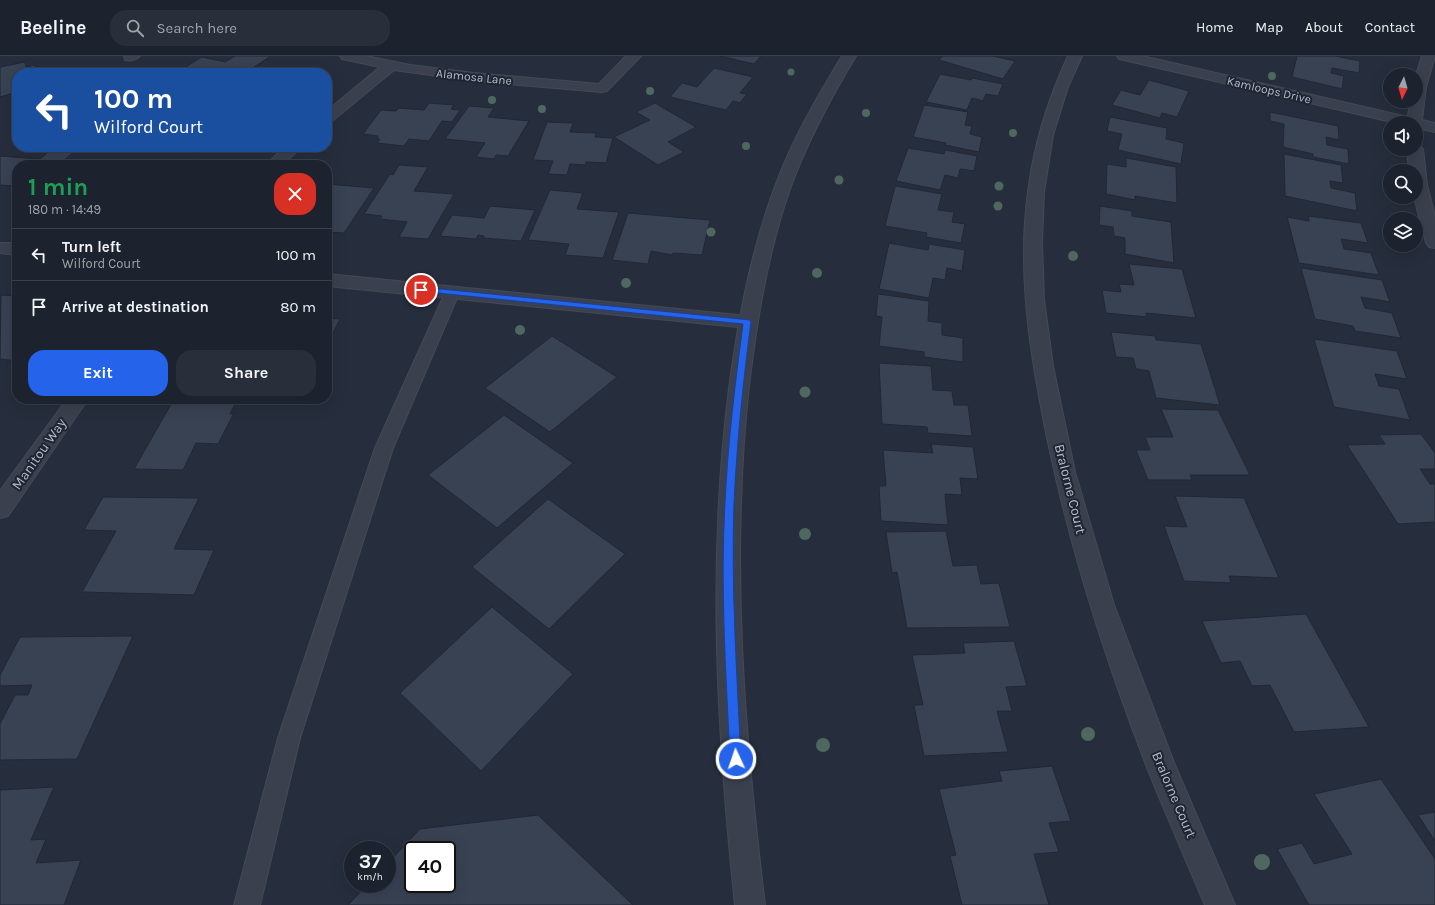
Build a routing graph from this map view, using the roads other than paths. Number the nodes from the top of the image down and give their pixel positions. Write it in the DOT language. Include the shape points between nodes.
graph roads {
  1 [pos="347,56"];
  2 [pos="634,56"];
  3 [pos="849,56"];
  4 [pos="1075,56"];
  5 [pos="1124,56"];
  6 [pos="1430,56"];
  7 [pos="390,66"];
  8 [pos="332,114"];
  9 [pos="1385,116"];
  10 [pos="1416,116"];
  11 [pos="1423,125"];
  12 [pos="1435,128"];
  13 [pos="288,152"];
  14 [pos="1415,156"];
  15 [pos="279,160"];
  16 [pos="1435,243"];
  17 [pos="0,248"];
  18 [pos="12,249"];
  19 [pos="332,281"];
  20 [pos="452,293"];
  21 [pos="748,322"];
  22 [pos="74,404"];
  23 [pos="0,509"];
  24 [pos="247,905"];
  25 [pos="750,905"];
  26 [pos="1220,905"];
  1 -- 7 [label="street, Alamosa Lane"];
  2 -- 7 [label="street, Alamosa Lane" via="602,88 496,80"];
  3 -- 21 [label="street" via="825,94 803,137 783,187 764,244"];
  4 -- 26 [label="street, Bralorne Court" via="1061,87 1046,135 1036,192 1033,242 1035,300 1043,366 1064,472 1102,606 1162,769"];
  5 -- 9 [label="street, Kamloops Drive"];
  6 -- 10 [label="street" via="1419,87"];
  7 -- 8 [label="street"];
  11 -- 12 [label="street, Kamloops Drive"];
  13 -- 15 [label="street"];
  14 -- 16 [label="street" via="1424,207"];
  17 -- 18 [label="street"];
  19 -- 20 [label="street"];
  20 -- 21 [label="street"];
  20 -- 24 [label="lane" via="384,448 289,738"];
  21 -- 25 [label="street" via="736,404 730,503 729,624 736,774"];
  22 -- 23 [label="street, Manitou Way"];
}
